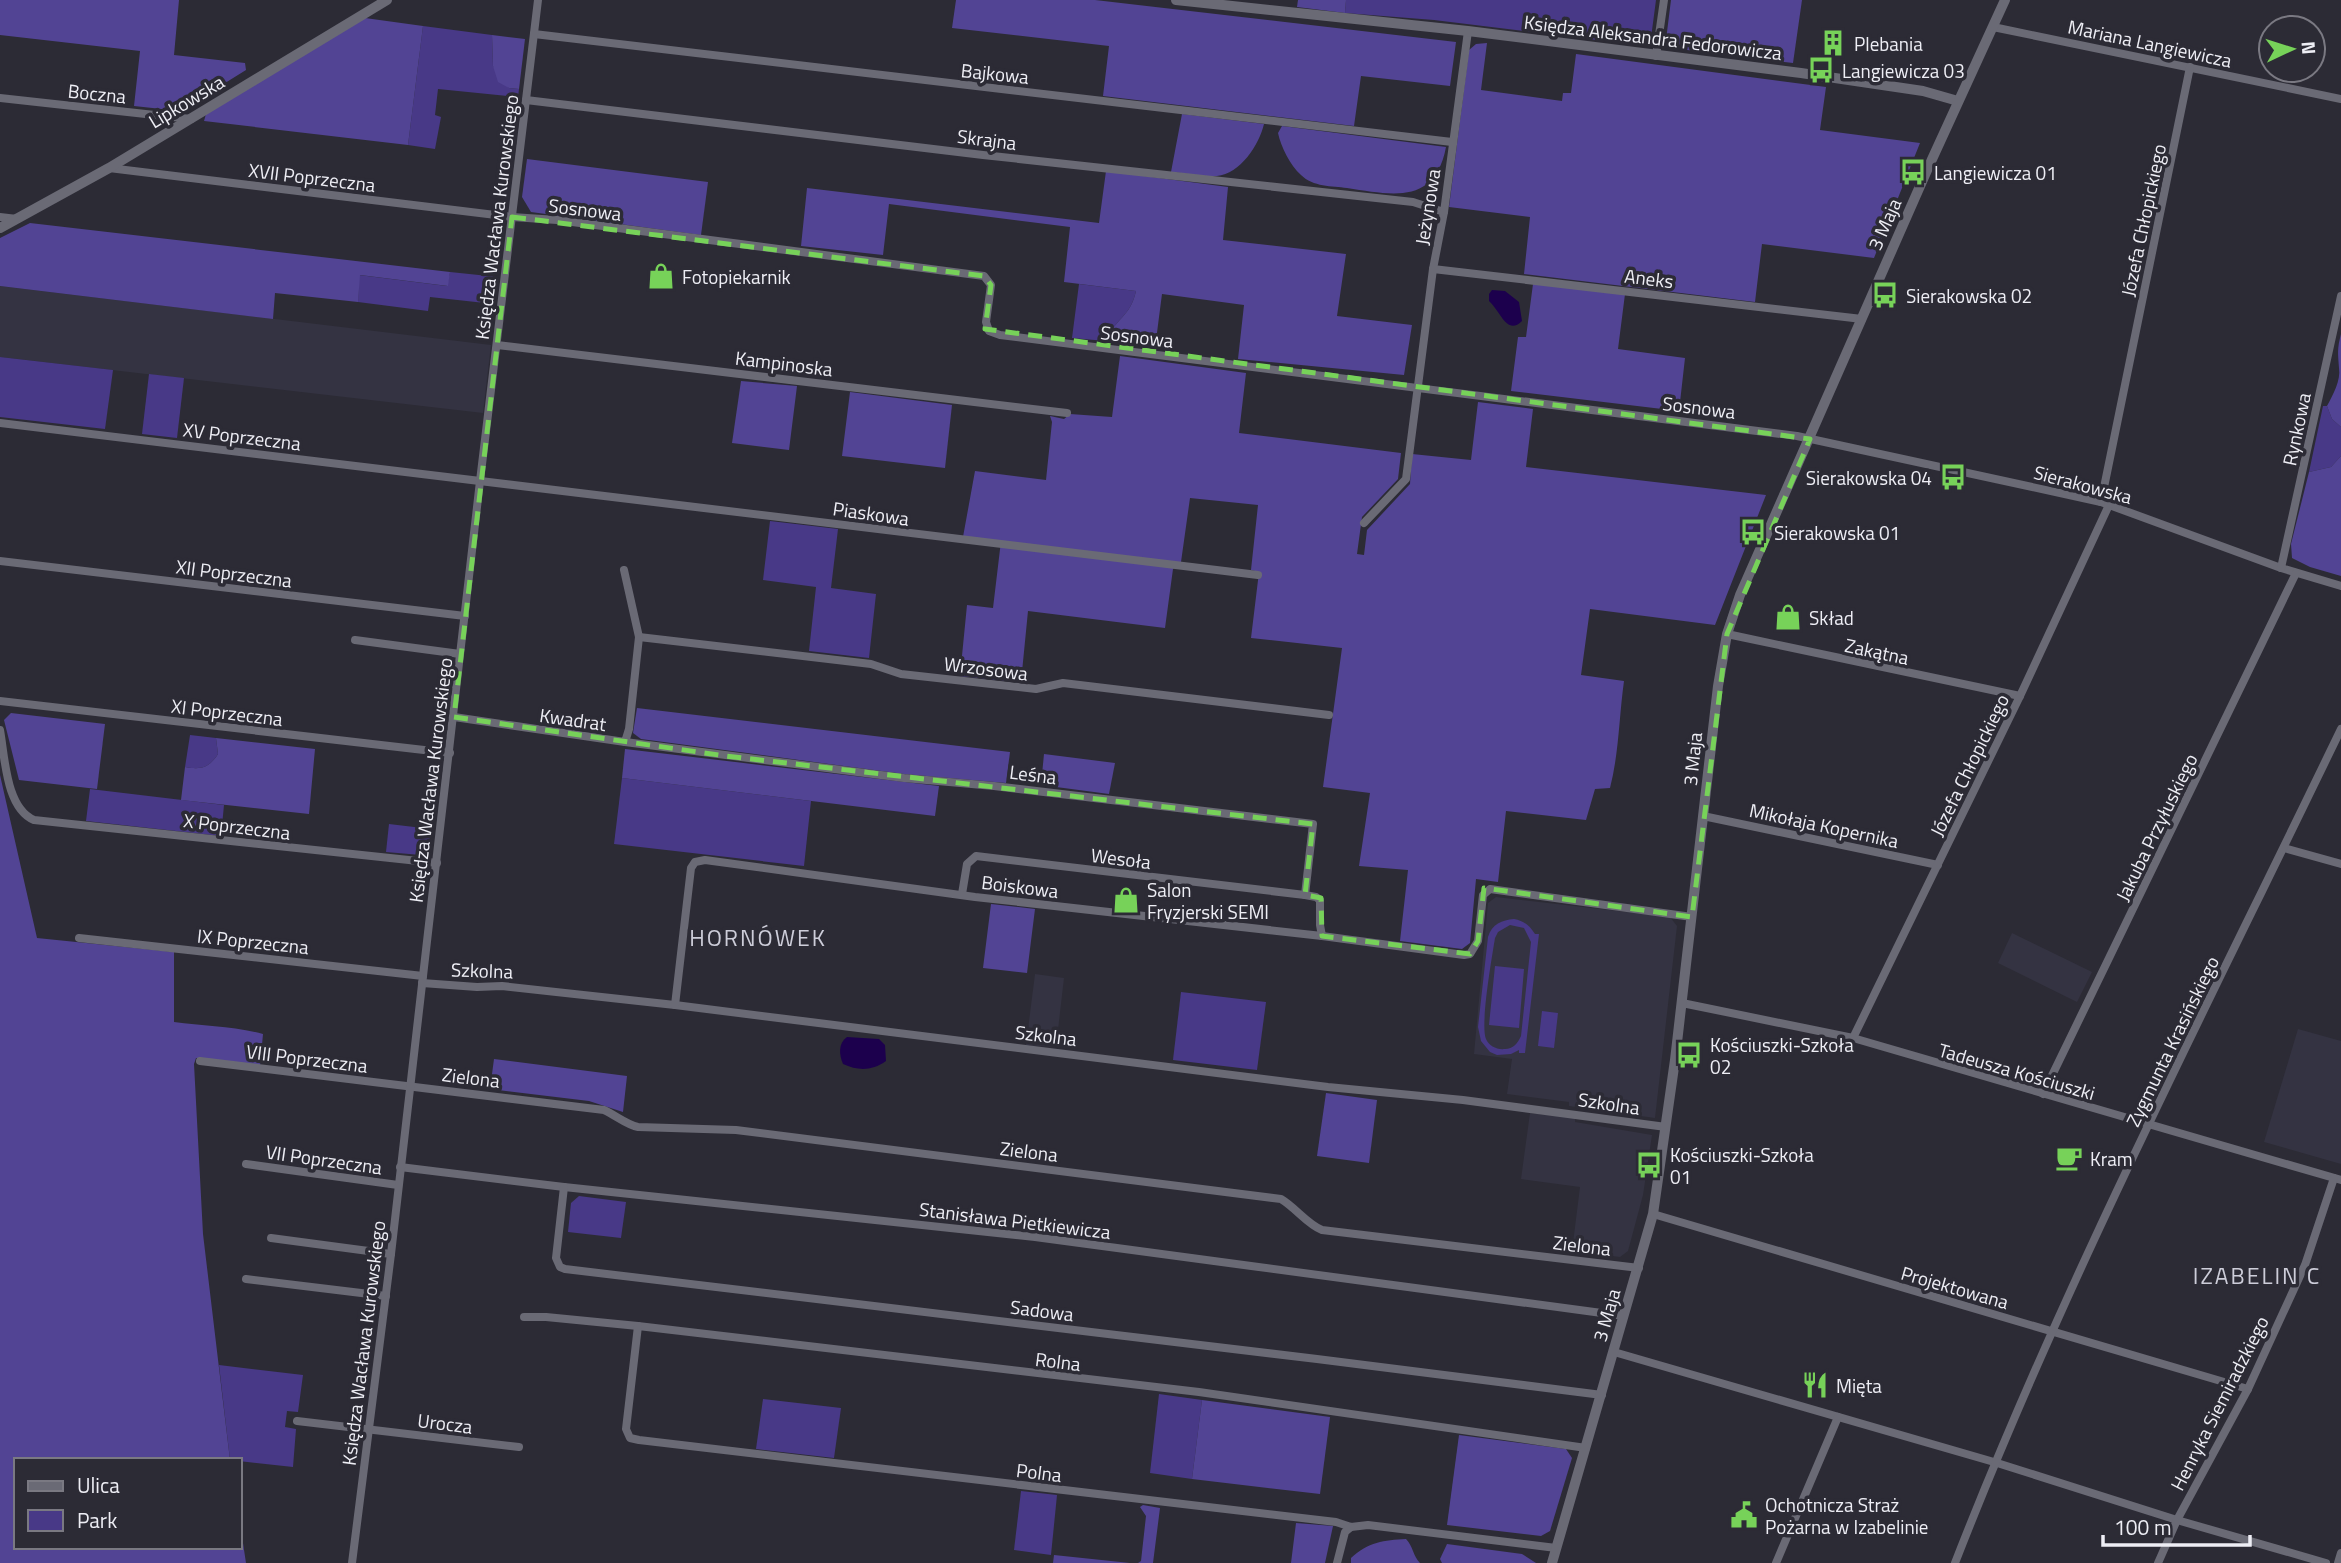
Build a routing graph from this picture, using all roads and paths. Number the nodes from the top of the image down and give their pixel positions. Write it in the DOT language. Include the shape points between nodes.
graph roads {
  1 [pos="387,0"];
  2 [pos="538,0"];
  3 [pos="1176,0"];
  4 [pos="1664,0"];
  5 [pos="2005,0"];
  6 [pos="1993,26"];
  7 [pos="1468,31"];
  8 [pos="534,34"];
  9 [pos="1656,55"];
  10 [pos="2190,67"];
  11 [pos="0,98"];
  12 [pos="2341,99"];
  13 [pos="526,100"];
  14 [pos="1958,101"];
  15 [pos="191,119"];
  16 [pos="1452,142"];
  17 [pos="108,168"];
  18 [pos="1444,212"];
  19 [pos="0,217"];
  20 [pos="512,217"];
  21 [pos="17,219"];
  22 [pos="0,228"];
  23 [pos="1433,269"];
  24 [pos="2341,296"];
  25 [pos="1862,319"];
  26 [pos="497,345"];
  27 [pos="1418,388"];
  28 [pos="1068,412"];
  29 [pos="0,423"];
  30 [pos="1810,439"];
  31 [pos="480,481"];
  32 [pos="2105,503"];
  33 [pos="1364,523"];
  34 [pos="0,561"];
  35 [pos="2281,568"];
  36 [pos="624,570"];
  37 [pos="2296,573"];
  38 [pos="1258,575"];
  39 [pos="2341,586"];
  40 [pos="465,616"];
  41 [pos="1727,634"];
  42 [pos="639,637"];
  43 [pos="355,640"];
  44 [pos="460,654"];
  45 [pos="2020,696"];
  46 [pos="0,701"];
  47 [pos="1329,715"];
  48 [pos="454,718"];
  49 [pos="2341,729"];
  50 [pos="0,730"];
  51 [pos="625,742"];
  52 [pos="450,753"];
  53 [pos="1703,816"];
  54 [pos="2284,848"];
  55 [pos="437,863"];
  56 [pos="2341,864"];
  57 [pos="1938,865"];
  58 [pos="962,894"];
  59 [pos="1305,895"];
  60 [pos="1692,917"];
  61 [pos="1322,936"];
  62 [pos="79,938"];
  63 [pos="422,980"];
  64 [pos="1682,1003"];
  65 [pos="675,1005"];
  66 [pos="1853,1038"];
  67 [pos="200,1061"];
  68 [pos="410,1085"];
  69 [pos="2043,1094"];
  70 [pos="2149,1125"];
  71 [pos="1666,1126"];
  72 [pos="246,1164"];
  73 [pos="400,1167"];
  74 [pos="2337,1179"];
  75 [pos="398,1185"];
  76 [pos="564,1187"];
  77 [pos="1653,1214"];
  78 [pos="271,1238"];
  79 [pos="391,1254"];
  80 [pos="1639,1268"];
  81 [pos="246,1279"];
  82 [pos="386,1296"];
  83 [pos="1624,1315"];
  84 [pos="524,1317"];
  85 [pos="638,1326"];
  86 [pos="2052,1332"];
  87 [pos="1614,1352"];
  88 [pos="2248,1389"];
  89 [pos="1601,1395"];
  90 [pos="1838,1417"];
  91 [pos="297,1421"];
  92 [pos="368,1430"];
  93 [pos="519,1447"];
  94 [pos="1586,1448"];
  95 [pos="1994,1462"];
  96 [pos="2177,1520"];
  97 [pos="1351,1527"];
  98 [pos="1556,1548"];
  99 [pos="2341,1553"];
  100 [pos="355,1563"];
  101 [pos="1337,1563"];
  102 [pos="1552,1563"];
  103 [pos="1776,1563"];
  104 [pos="1955,1563"];
  105 [pos="2158,1563"];
  106 [pos="2326,1563"];
  107 [pos="2338,1563"];
  1 -- 15 [label="street, Lipkowska"];
  2 -- 8 [label="street, Księdza Wacława Kurowskiego"];
  3 -- 7 [label="street, Księdza Aleksandra Fedorowicza"];
  4 -- 9 [label="street"];
  5 -- 6 [label="street, 3 Maja"];
  6 -- 10 [label="street, Mariana Langiewicza"];
  6 -- 14 [label="street, 3 Maja"];
  7 -- 9 [label="street, Księdza Aleksandra Fedorowicza"];
  7 -- 16 [label="street, Jeżynowa"];
  8 -- 13 [label="street, Księdza Wacława Kurowskiego"];
  8 -- 16 [label="street, Bajkowa"];
  9 -- 14 [label="street, Księdza Aleksandra Fedorowicza" via="1909,89"];
  10 -- 12 [label="street, Mariana Langiewicza"];
  10 -- 32 [label="street, Józefa Chłopickiego"];
  11 -- 15 [label="street, Boczna"];
  13 -- 18 [label="street, Skrajna" via="1413,202"];
  13 -- 20 [label="street, Księdza Wacława Kurowskiego"];
  14 -- 25 [label="street, 3 Maja"];
  15 -- 17 [label="street, Lipkowska"];
  16 -- 18 [label="street, Jeżynowa"];
  17 -- 20 [label="street, XVII Poprzeczna"];
  17 -- 21 [label="street, Lipkowska"];
  18 -- 23 [label="street, Jeżynowa"];
  19 -- 21 [label="street"];
  20 -- 26 [label="street, Księdza Wacława Kurowskiego"];
  20 -- 27 [label="street, Sosnowa" via="984,276 991,285 986,322 989,331 1000,335"];
  21 -- 22 [label="street, Lipkowska"];
  23 -- 25 [label="street, Aneks"];
  23 -- 27 [label="street, Jeżynowa"];
  24 -- 35 [label="street, Rynkowa"];
  25 -- 30 [label="street, 3 Maja"];
  26 -- 28 [label="street, Kampinoska"];
  26 -- 31 [label="street, Księdza Wacława Kurowskiego"];
  27 -- 30 [label="street, Sosnowa"];
  27 -- 33 [label="street" via="1406,479"];
  29 -- 31 [label="street, XV Poprzeczna"];
  30 -- 32 [label="street, Sierakowska"];
  30 -- 41 [label="street, 3 Maja"];
  31 -- 38 [label="street, Piaskowa"];
  31 -- 40 [label="street, Księdza Wacława Kurowskiego"];
  32 -- 35 [label="street, Sierakowska"];
  32 -- 45 [label="street, Józefa Chłopickiego"];
  34 -- 40 [label="street, XII Poprzeczna"];
  35 -- 37 [label="street, Sierakowska"];
  36 -- 42 [label="street, Kwadrat"];
  37 -- 39 [label="street, Sierakowska"];
  37 -- 69 [label="street, Jakuba Przyłuskiego"];
  40 -- 44 [label="street, Księdza Wacława Kurowskiego"];
  41 -- 45 [label="street, Zakątna"];
  41 -- 53 [label="street, 3 Maja"];
  42 -- 47 [label="street, Wrzosowa" via="871,664 901,674 1036,689 1063,683"];
  42 -- 51 [label="street, Kwadrat"];
  43 -- 44 [label="street"];
  44 -- 48 [label="street, Księdza Wacława Kurowskiego"];
  45 -- 57 [label="street, Józefa Chłopickiego"];
  46 -- 52 [label="street, XI Poprzeczna"];
  48 -- 51 [label="street, Kwadrat"];
  48 -- 52 [label="street, Księdza Wacława Kurowskiego"];
  49 -- 54 [label="street, Zygmunta Krasińskiego"];
  50 -- 55 [label="street, X Poprzeczna" via="12,793 22,813 34,820"];
  51 -- 59 [label="street, Leśna" via="1313,824"];
  52 -- 55 [label="street, Księdza Wacława Kurowskiego"];
  53 -- 57 [label="street, Mikołaja Kopernika"];
  53 -- 60 [label="street, 3 Maja"];
  54 -- 56 [label="street"];
  54 -- 70 [label="street, Zygmunta Krasińskiego"];
  55 -- 63 [label="street, Księdza Wacława Kurowskiego"];
  57 -- 66 [label="street, Józefa Chłopickiego"];
  58 -- 59 [label="street, Wesoła" via="967,864 976,856"];
  58 -- 61 [label="street, Boiskowa"];
  58 -- 65 [label="street, Boiskowa" via="695,862"];
  59 -- 61 [label="street" via="1320,900"];
  60 -- 61 [label="street, Boiskowa" via="1490,889 1483,895 1478,941 1470,954"];
  60 -- 64 [label="street, 3 Maja"];
  62 -- 63 [label="street, IX Poprzeczna"];
  63 -- 65 [label="street, Szkolna"];
  63 -- 68 [label="street, Księdza Wacława Kurowskiego"];
  64 -- 66 [label="street, Tadeusza Kościuszki"];
  64 -- 71 [label="street, 3 Maja"];
  65 -- 71 [label="street, Szkolna"];
  66 -- 69 [label="street, Tadeusza Kościuszki"];
  67 -- 68 [label="street, VIII Poprzeczna"];
  68 -- 73 [label="street, Księdza Wacława Kurowskiego"];
  68 -- 80 [label="street, Zielona" via="604,1110 638,1127 736,1130 1281,1199 1322,1230"];
  69 -- 70 [label="street, Tadeusza Kościuszki"];
  70 -- 74 [label="street, Tadeusza Kościuszki"];
  70 -- 86 [label="street, Zygmunta Krasińskiego"];
  71 -- 77 [label="street, 3 Maja"];
  72 -- 75 [label="street, VII Poprzeczna"];
  73 -- 75 [label="street, Księdza Wacława Kurowskiego"];
  73 -- 76 [label="street, Stanisława Pietkiewicza"];
  74 -- 88 [label="street, Henryka Siemiradzkiego" via="2305,1265"];
  75 -- 79 [label="street, Księdza Wacława Kurowskiego"];
  76 -- 83 [label="street, Stanisława Pietkiewicza" via="1035,1237"];
  76 -- 89 [label="street, Sadowa" via="556,1258 565,1269"];
  77 -- 80 [label="street, 3 Maja"];
  77 -- 86 [label="street, Projektowana"];
  78 -- 79 [label="street"];
  79 -- 82 [label="street, Księdza Wacława Kurowskiego"];
  80 -- 83 [label="street, 3 Maja"];
  81 -- 82 [label="street"];
  82 -- 92 [label="street, Księdza Wacława Kurowskiego"];
  83 -- 87 [label="street, 3 Maja"];
  84 -- 85 [label="street, Rolna"];
  85 -- 94 [label="street, Rolna" via="1199,1392"];
  85 -- 97 [label="street, Polna" via="626,1429 631,1438"];
  86 -- 88 [label="street, Projektowana"];
  86 -- 95 [label="street, Zygmunta Krasińskiego"];
  87 -- 89 [label="street, 3 Maja"];
  87 -- 90 [label="street"];
  88 -- 96 [label="street, Henryka Siemiradzkiego"];
  89 -- 94 [label="street, 3 Maja"];
  90 -- 95 [label="street"];
  90 -- 103 [label="street"];
  91 -- 92 [label="street, Urocza"];
  92 -- 93 [label="street, Urocza"];
  92 -- 100 [label="street, Księdza Wacława Kurowskiego"];
  94 -- 98 [label="street, 3 Maja"];
  95 -- 96 [label="street"];
  95 -- 104 [label="street, Zygmunta Krasińskiego"];
  96 -- 105 [label="street, Henryka Siemiradzkiego"];
  96 -- 106 [label="street"];
  97 -- 98 [label="street, Polna" via="1368,1525"];
  97 -- 101 [label="street" via="1345,1532"];
  98 -- 102 [label="street, 3 Maja"];
  99 -- 107 [label="street"];
}
